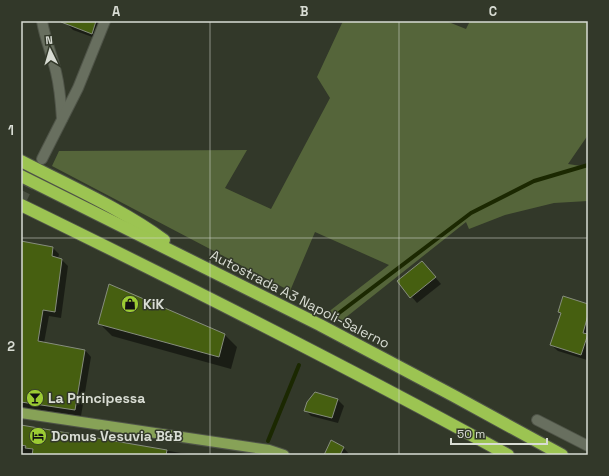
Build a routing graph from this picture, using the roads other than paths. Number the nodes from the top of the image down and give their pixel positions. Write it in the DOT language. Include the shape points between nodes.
graph roads {
  1 [pos="42,21"];
  2 [pos="105,21"];
  3 [pos="62,121"];
  4 [pos="42,159"];
  5 [pos="21,161"];
  6 [pos="21,176"];
  7 [pos="21,205"];
  8 [pos="21,209"];
  9 [pos="50,219"];
  10 [pos="187,258"];
  11 [pos="21,413"];
  12 [pos="537,420"];
  13 [pos="588,446"];
  14 [pos="284,455"];
  15 [pos="508,455"];
  16 [pos="562,455"];
  1 -- 3 [label="street" via="56,71"];
  2 -- 3 [label="street"];
  3 -- 4 [label="street"];
  5 -- 10 [label="highway" via="145,226"];
  6 -- 10 [label="highway, Autostrada A3 Napoli-Salerno"];
  7 -- 9 [label="highway"];
  8 -- 9 [label="highway"];
  9 -- 15 [label="highway" via="435,415"];
  10 -- 16 [label="highway, Autostrada A3 Napoli-Salerno" via="454,396"];
  11 -- 14 [label="main road" via="269,450"];
  12 -- 13 [label="street"];
}
